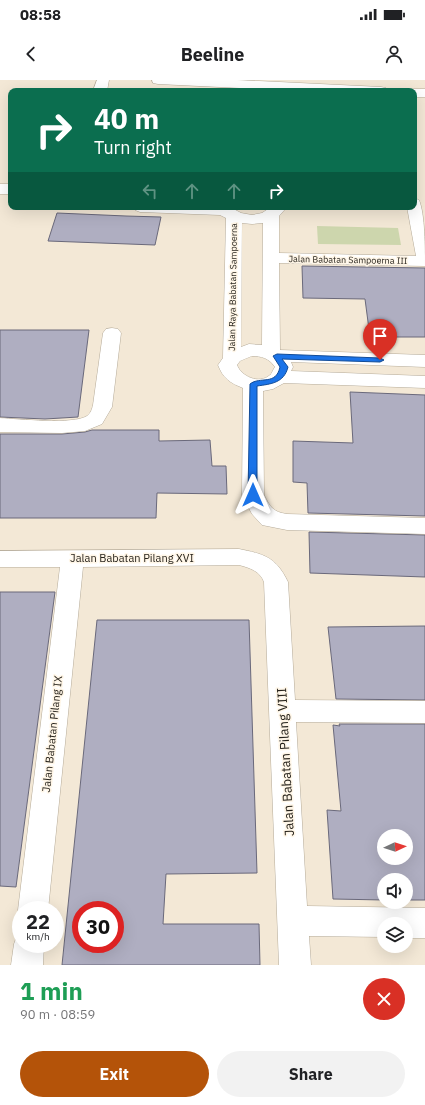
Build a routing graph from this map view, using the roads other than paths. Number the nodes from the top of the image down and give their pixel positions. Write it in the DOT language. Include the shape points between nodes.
graph roads {
  1 [pos="158,80"];
  2 [pos="230,87"];
  3 [pos="277,88"];
  4 [pos="205,210"];
  5 [pos="415,210"];
  6 [pos="227,211"];
  7 [pos="275,211"];
  8 [pos="271,258"];
  9 [pos="425,261"];
  10 [pos="112,333"];
  11 [pos="274,355"];
  12 [pos="232,358"];
  13 [pos="425,361"];
  14 [pos="279,377"];
  15 [pos="425,382"];
  16 [pos="254,384"];
  17 [pos="0,425"];
  18 [pos="425,526"];
  19 [pos="0,559"];
  20 [pos="72,559"];
  21 [pos="263,565"];
  22 [pos="282,712"];
  23 [pos="425,712"];
  24 [pos="34,901"];
  25 [pos="293,921"];
  26 [pos="425,923"];
  27 [pos="28,953"];
  28 [pos="27,965"];
  29 [pos="295,965"];
  1 -- 2 [label="street"];
  2 -- 3 [label="street"];
  4 -- 6 [label="street, Jalan Raya Babatan Sampoerna"];
  5 -- 9 [label="street"];
  6 -- 7 [label="street" via="253,219"];
  6 -- 12 [label="street, Jalan Raya Babatan Sampoerna"];
  7 -- 8 [label="street"];
  8 -- 9 [label="street, Jalan Babatan Sampoerna III"];
  8 -- 11 [label="street"];
  10 -- 17 [label="street" via="102,412 94,420 68,426"];
  11 -- 12 [label="street" via="249,350"];
  11 -- 13 [label="street"];
  11 -- 14 [label="street" via="284,367"];
  12 -- 16 [label="street" via="228,364 231,375 237,380"];
  14 -- 15 [label="street"];
  14 -- 16 [label="street" via="272,382"];
  16 -- 18 [label="street" via="253,495 260,509 270,519 322,524"];
  19 -- 20 [label="street, Jalan Babatan Pilang XVI"];
  20 -- 21 [label="street, Jalan Babatan Pilang XVI" via="239,557"];
  20 -- 24 [label="street, Jalan Babatan Pilang IX"];
  21 -- 22 [label="street, Jalan Babatan Pilang VIII" via="272,571 276,582"];
  22 -- 23 [label="street"];
  22 -- 25 [label="street, Jalan Babatan Pilang VIII"];
  25 -- 26 [label="street"];
  25 -- 29 [label="street, Jalan Babatan Pilang VIII"];
  27 -- 28 [label="street"];
}
